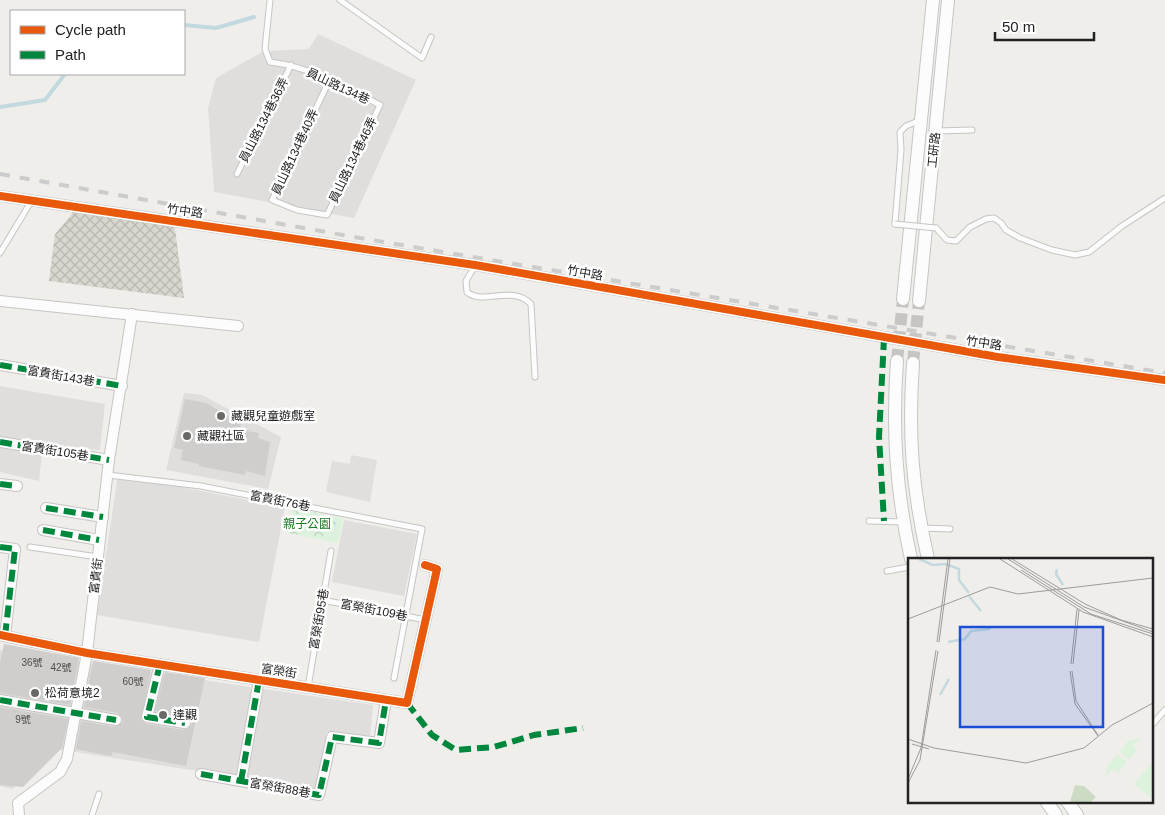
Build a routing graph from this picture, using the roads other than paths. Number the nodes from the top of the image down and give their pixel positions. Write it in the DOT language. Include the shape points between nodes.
graph roads {
  1 [pos="270,0"];
  2 [pos="340,0"];
  3 [pos="933,0"];
  4 [pos="948,0"];
  5 [pos="431,38"];
  6 [pos="291,65"];
  7 [pos="330,79"];
  8 [pos="380,105"];
  9 [pos="921,120"];
  10 [pos="972,130"];
  11 [pos="936,131"];
  12 [pos="237,174"];
  13 [pos="0,196"];
  14 [pos="1165,198"];
  15 [pos="32,200"];
  16 [pos="297,210"];
  17 [pos="0,253"];
  18 [pos="475,265"];
  19 [pos="903,299"];
  20 [pos="0,301"];
  21 [pos="919,301"];
  22 [pos="132,314"];
  23 [pos="238,326"];
  24 [pos="897,361"];
  25 [pos="913,363"];
  26 [pos="0,366"];
  27 [pos="535,377"];
  28 [pos="1165,380"];
  29 [pos="122,386"];
  30 [pos="0,442"];
  31 [pos="110,460"];
  32 [pos="108,476"];
  33 [pos="0,484"];
  34 [pos="17,486"];
  35 [pos="46,508"];
  36 [pos="103,517"];
  37 [pos="869,521"];
  38 [pos="903,522"];
  39 [pos="921,528"];
  40 [pos="950,529"];
  41 [pos="43,530"];
  42 [pos="99,540"];
  43 [pos="0,547"];
  44 [pos="30,547"];
  45 [pos="331,551"];
  46 [pos="98,557"];
  47 [pos="911,558"];
  48 [pos="928,558"];
  49 [pos="421,564"];
  50 [pos="908,567"];
  51 [pos="887,571"];
  52 [pos="322,600"];
  53 [pos="406,616"];
  54 [pos="426,620"];
  55 [pos="3,635"];
  56 [pos="87,653"];
  57 [pos="160,664"];
  58 [pos="394,678"];
  59 [pos="259,680"];
  60 [pos="308,687"];
  61 [pos="0,700"];
  62 [pos="386,700"];
  63 [pos="1165,710"];
  64 [pos="74,711"];
  65 [pos="116,720"];
  66 [pos="185,723"];
  67 [pos="1152,725"];
  68 [pos="201,774"];
  69 [pos="241,781"];
  70 [pos="99,794"];
  71 [pos="1047,802"];
  72 [pos="1068,802"];
  73 [pos="18,815"];
  74 [pos="92,815"];
  75 [pos="1056,815"];
  76 [pos="1078,815"];
  1 -- 6 [label="lane, 員山路134巷" via="265,49 270,62"];
  2 -- 5 [label="lane" via="422,58"];
  3 -- 9 [label="street, 工研路"];
  4 -- 11 [label="street, 工研路"];
  6 -- 7 [label="lane, 員山路134巷"];
  6 -- 12 [label="lane, 員山路134巷36弄"];
  7 -- 8 [label="lane, 員山路134巷"];
  7 -- 16 [label="lane, 員山路134巷40弄" via="272,200"];
  8 -- 16 [label="lane, 員山路134巷46弄" via="327,215"];
  9 -- 14 [label="lane, bridge" via="900,132 894,224 936,228 947,240 956,241 970,227 986,218 994,218 1020,238 1075,255 1089,252"];
  9 -- 19 [label="street, 工研路"];
  10 -- 11 [label="lane"];
  11 -- 21 [label="street, 工研路"];
  13 -- 15 [label="street, 竹中路"];
  15 -- 17 [label="lane"];
  15 -- 18 [label="street, 竹中路"];
  18 -- 27 [label="lane" via="466,282 471,296 511,295 531,304"];
  18 -- 28 [label="street, 竹中路" via="979,354"];
  20 -- 22 [label="street"];
  22 -- 23 [label="street"];
  22 -- 29 [label="street, 富貴街"];
  24 -- 38 [label="street" via="894,450"];
  25 -- 39 [label="street" via="910,450"];
  26 -- 29 [label="street, 富貴街143巷"];
  29 -- 31 [label="street, 富貴街"];
  30 -- 31 [label="street, 富貴街105巷"];
  31 -- 32 [label="street, 富貴街"];
  32 -- 36 [label="street, 富貴街"];
  32 -- 49 [label="lane, 富貴街76巷" via="201,486 422,529"];
  33 -- 34 [label="street"];
  35 -- 36 [label="street"];
  36 -- 42 [label="street, 富貴街"];
  37 -- 38 [label="lane"];
  38 -- 47 [label="street"];
  39 -- 40 [label="lane"];
  39 -- 48 [label="street"];
  41 -- 42 [label="street"];
  42 -- 46 [label="street, 富貴街"];
  43 -- 55 [label="street" via="15,549"];
  44 -- 46 [label="lane"];
  45 -- 52 [label="lane, 富榮街95巷"];
  46 -- 56 [label="street, 富貴街"];
  49 -- 53 [label="lane, 富貴街76巷"];
  49 -- 54 [label="street, 富榮街" via="437,569"];
  50 -- 51 [label="lane"];
  52 -- 53 [label="lane, 富榮街109巷"];
  52 -- 60 [label="lane, 富榮街95巷"];
  53 -- 54 [label="lane, 富榮街109巷"];
  53 -- 58 [label="lane, 富貴街76巷"];
  54 -- 62 [label="street, 富榮街" via="407,703"];
  55 -- 56 [label="street, 富榮街"];
  56 -- 57 [label="street, 富榮街"];
  56 -- 64 [label="street, 富貴街"];
  57 -- 59 [label="street, 富榮街"];
  57 -- 66 [label="street" via="147,718"];
  59 -- 60 [label="street, 富榮街"];
  59 -- 69 [label="street, 富榮街88巷"];
  60 -- 62 [label="street, 富榮街"];
  61 -- 64 [label="street"];
  62 -- 69 [label="street, 富榮街88巷" via="379,743 332,737 319,795"];
  63 -- 67 [label="lane"];
  64 -- 65 [label="street"];
  64 -- 73 [label="street, 富貴街" via="67,759 60,772 18,803"];
  68 -- 69 [label="street, 富榮街88巷"];
  70 -- 74 [label="lane"];
  71 -- 75 [label="street"];
  72 -- 76 [label="street"];
}
